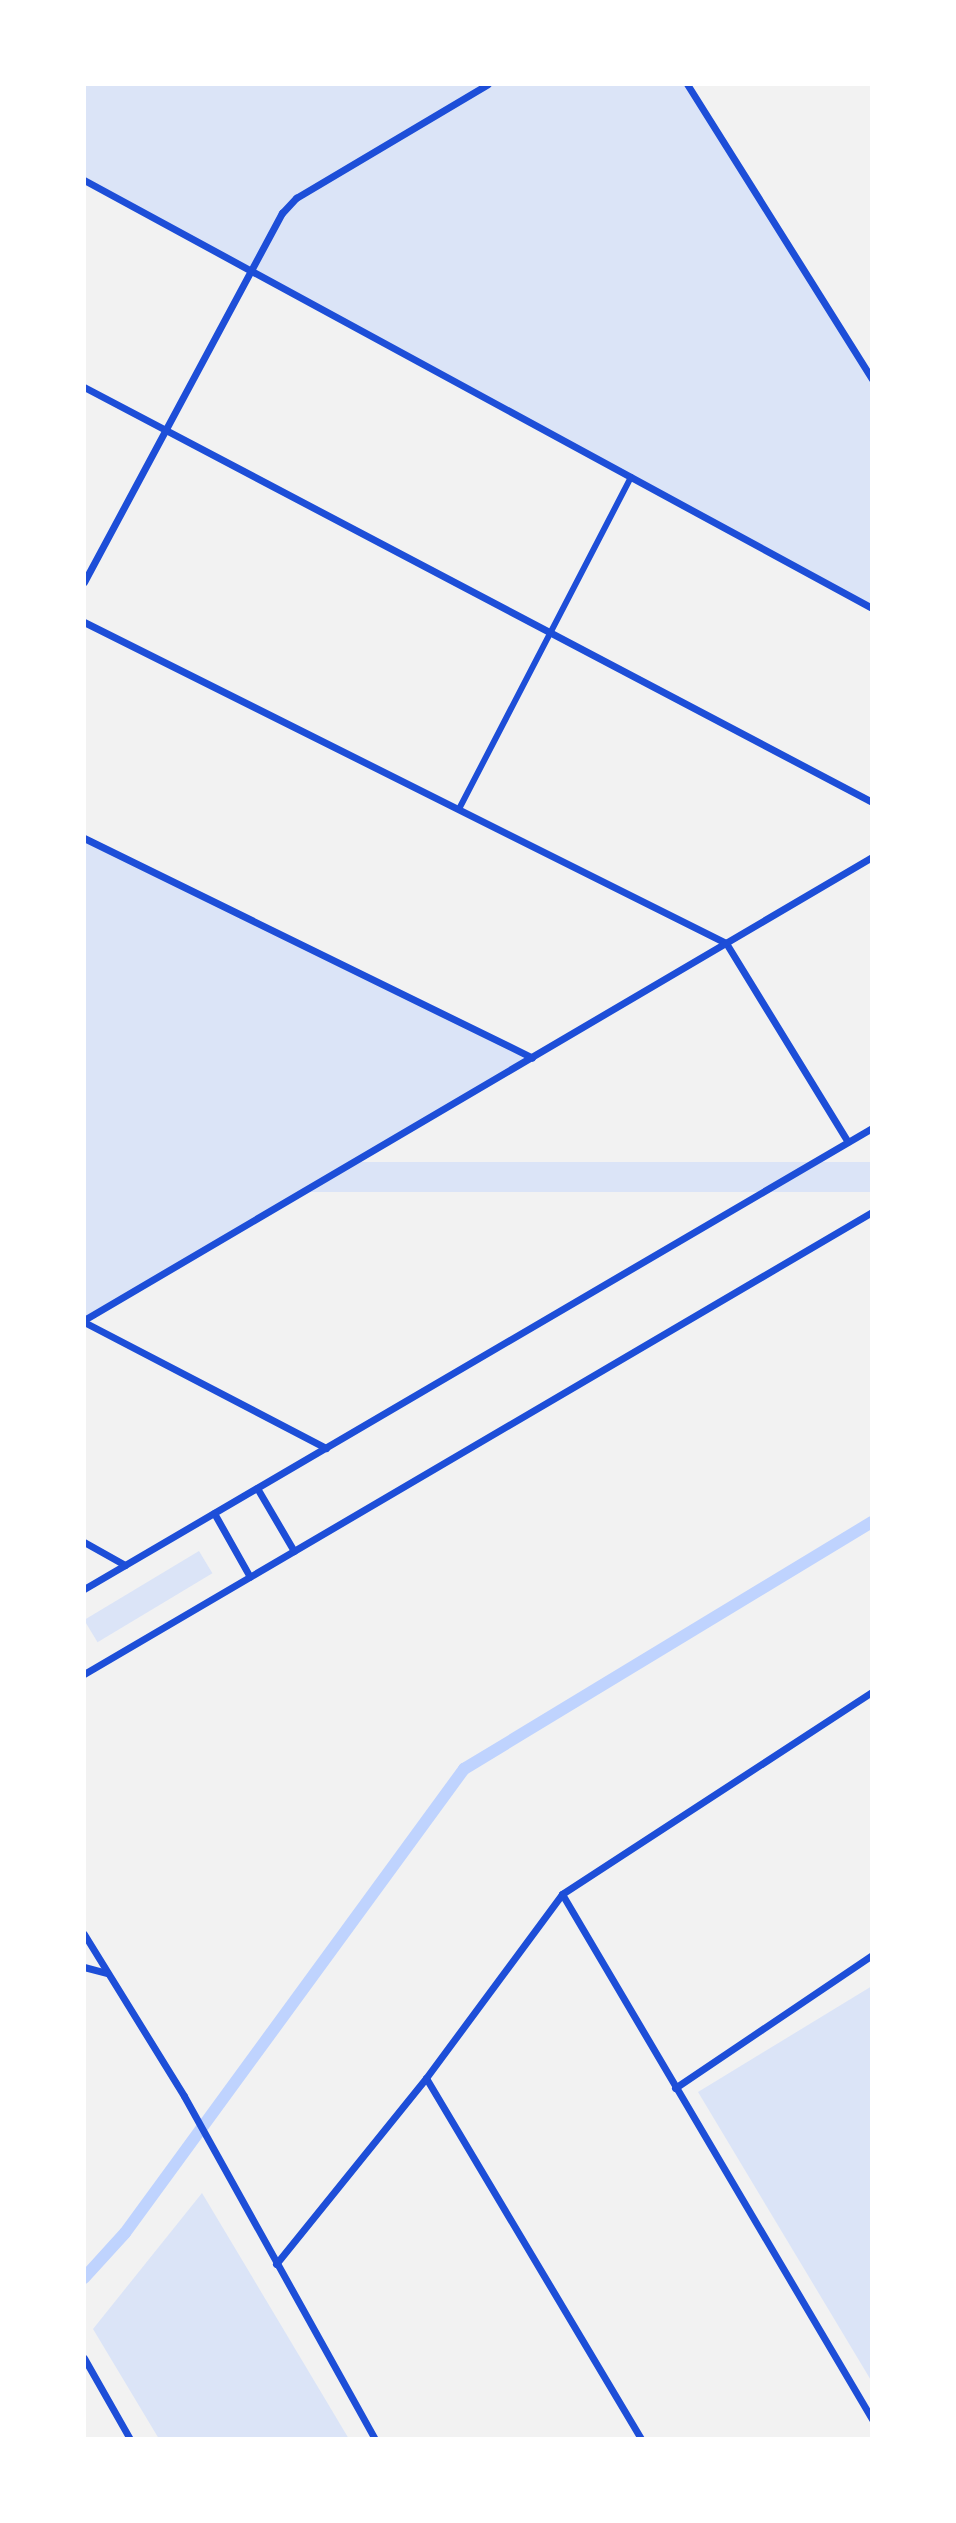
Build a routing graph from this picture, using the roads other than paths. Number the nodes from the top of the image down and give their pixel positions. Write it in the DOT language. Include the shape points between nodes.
graph roads {
  1 [pos="488,84"];
  2 [pos="687,84"];
  3 [pos="84,180"];
  4 [pos="250,267"];
  5 [pos="872,379"];
  6 [pos="84,387"];
  7 [pos="164,430"];
  8 [pos="631,477"];
  9 [pos="84,582"];
  10 [pos="872,608"];
  11 [pos="84,622"];
  12 [pos="551,634"];
  13 [pos="872,802"];
  14 [pos="459,809"];
  15 [pos="84,838"];
  16 [pos="872,857"];
  17 [pos="726,943"];
  18 [pos="532,1057"];
  19 [pos="872,1128"];
  20 [pos="848,1142"];
  21 [pos="872,1212"];
  22 [pos="84,1321"];
  23 [pos="326,1448"];
  24 [pos="257,1488"];
  25 [pos="214,1513"];
  26 [pos="84,1542"];
  27 [pos="294,1551"];
  28 [pos="125,1565"];
  29 [pos="250,1577"];
  30 [pos="84,1589"];
  31 [pos="84,1674"];
  32 [pos="872,1692"];
  33 [pos="562,1894"];
  34 [pos="84,1934"];
  35 [pos="872,1955"];
  36 [pos="84,1967"];
  37 [pos="108,1973"];
  38 [pos="426,2078"];
  39 [pos="675,2088"];
  40 [pos="276,2264"];
  41 [pos="84,2358"];
  42 [pos="872,2419"];
  43 [pos="130,2439"];
  44 [pos="375,2439"];
  45 [pos="641,2439"];
  1 -- 4 [label="street" via="296,198"];
  2 -- 5 [label="street"];
  3 -- 4 [label="street"];
  4 -- 7 [label="street"];
  4 -- 8 [label="street"];
  6 -- 7 [label="street"];
  7 -- 9 [label="street"];
  7 -- 12 [label="street"];
  8 -- 10 [label="street"];
  8 -- 12 [label="street"];
  11 -- 14 [label="street"];
  12 -- 13 [label="street"];
  12 -- 14 [label="street"];
  14 -- 17 [label="street"];
  15 -- 18 [label="street"];
  16 -- 17 [label="street"];
  17 -- 18 [label="street"];
  17 -- 20 [label="street"];
  18 -- 22 [label="street"];
  19 -- 20 [label="street"];
  20 -- 23 [label="street"];
  21 -- 27 [label="street"];
  22 -- 23 [label="street"];
  23 -- 24 [label="street"];
  24 -- 25 [label="street"];
  24 -- 27 [label="street"];
  25 -- 28 [label="street"];
  25 -- 29 [label="street"];
  26 -- 28 [label="street"];
  27 -- 29 [label="street"];
  28 -- 30 [label="street"];
  29 -- 31 [label="street"];
  32 -- 33 [label="street"];
  33 -- 38 [label="street"];
  33 -- 39 [label="street"];
  34 -- 37 [label="street"];
  35 -- 39 [label="street"];
  36 -- 37 [label="street"];
  37 -- 40 [label="street" via="184,2096"];
  38 -- 40 [label="street"];
  38 -- 45 [label="street"];
  39 -- 42 [label="street"];
  40 -- 44 [label="street"];
  41 -- 43 [label="street"];
}
